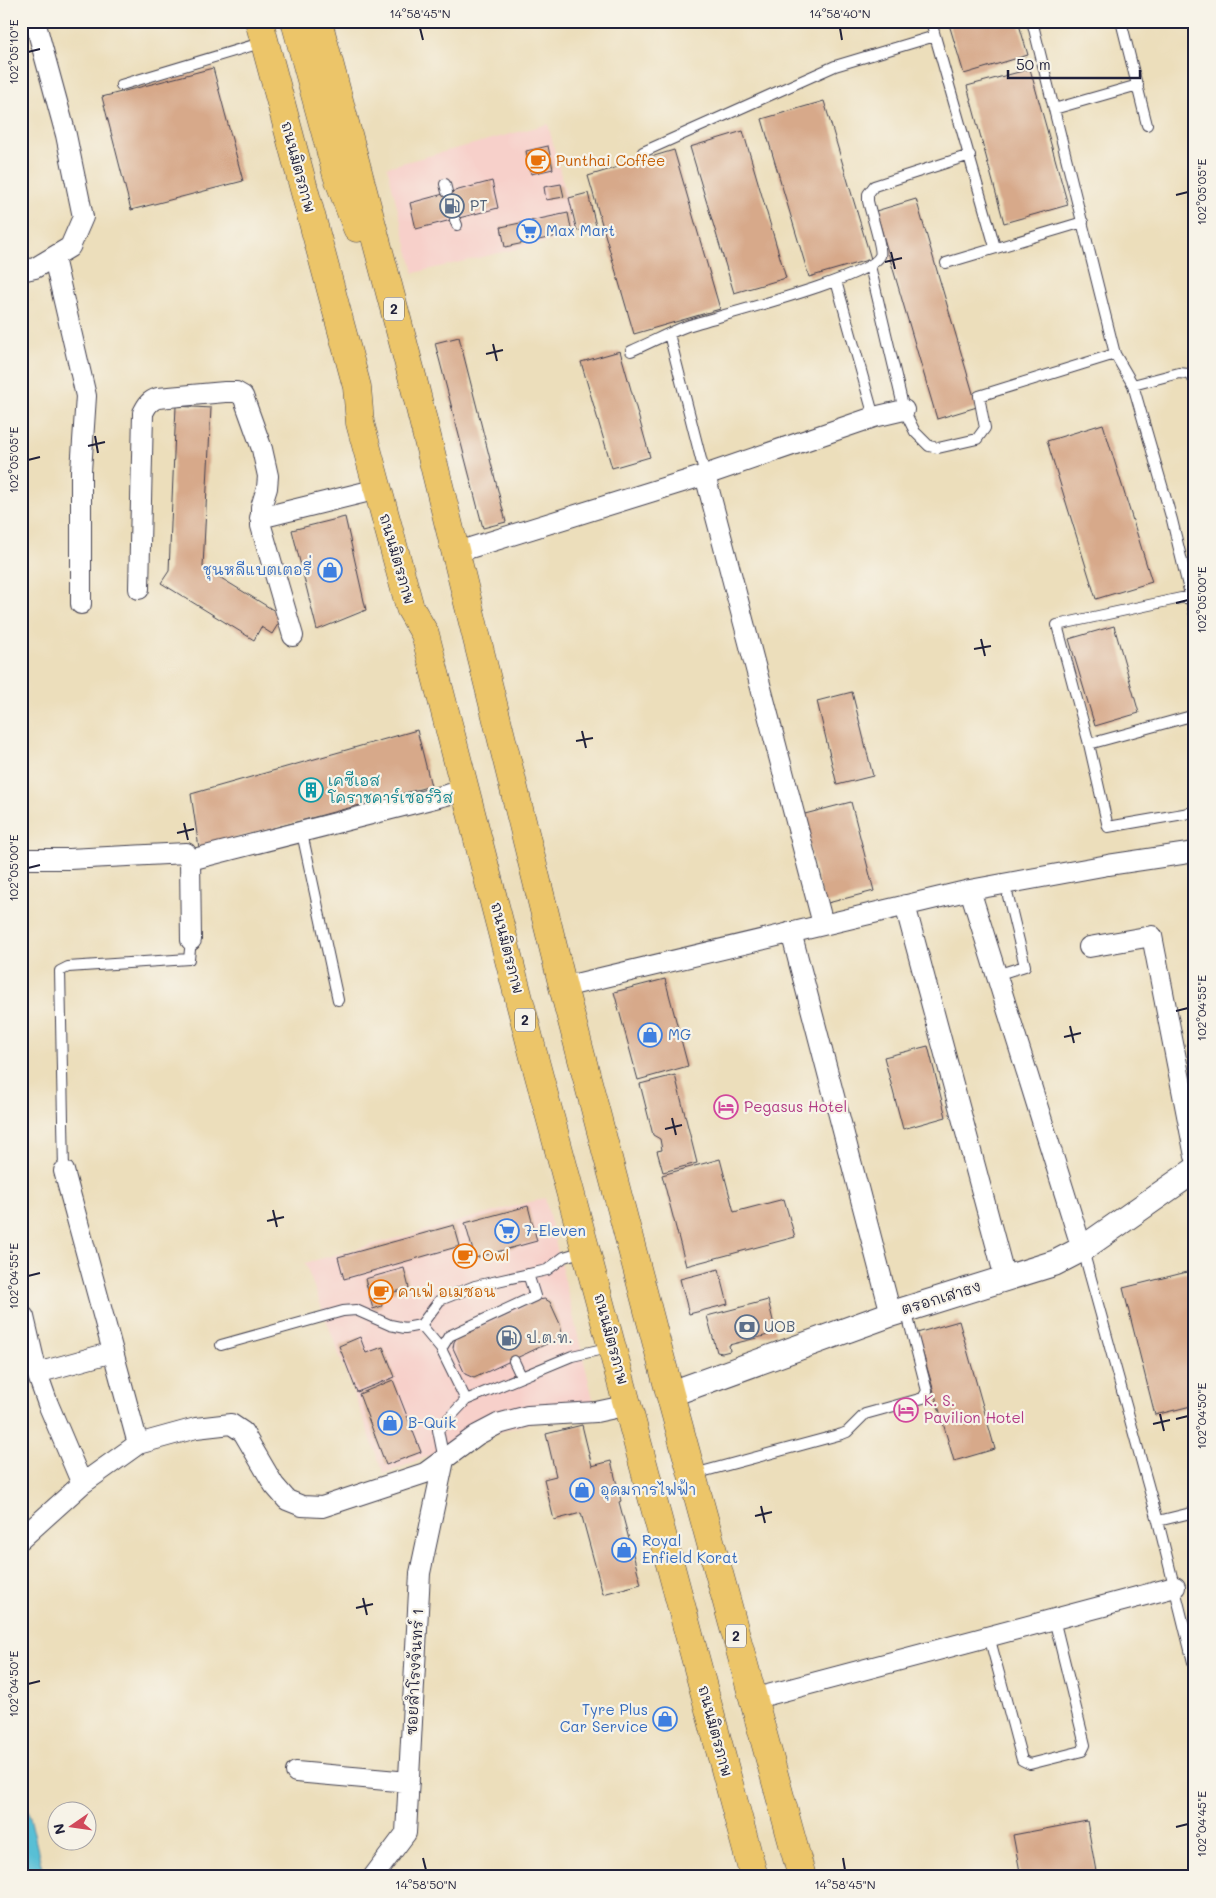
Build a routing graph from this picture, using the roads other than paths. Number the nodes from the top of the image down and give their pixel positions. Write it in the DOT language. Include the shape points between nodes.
graph roads {
  1 [pos="35,21"];
  2 [pos="296,21"];
  3 [pos="318,21"];
  4 [pos="932,21"];
  5 [pos="1032,21"];
  6 [pos="1121,21"];
  7 [pos="262,31"];
  8 [pos="935,36"];
  9 [pos="121,85"];
  10 [pos="1138,85"];
  11 [pos="1054,109"];
  12 [pos="1147,125"];
  13 [pos="643,152"];
  14 [pos="970,155"];
  15 [pos="1083,222"];
  16 [pos="995,247"];
  17 [pos="54,258"];
  18 [pos="946,263"];
  19 [pos="870,266"];
  20 [pos="21,271"];
  21 [pos="836,281"];
  22 [pos="669,334"];
  23 [pos="631,351"];
  24 [pos="1115,354"];
  25 [pos="412,376"];
  26 [pos="1195,380"];
  27 [pos="1132,384"];
  28 [pos="904,410"];
  29 [pos="874,417"];
  30 [pos="705,475"];
  31 [pos="378,489"];
  32 [pos="260,518"];
  33 [pos="457,552"];
  34 [pos="139,589"];
  35 [pos="1192,595"];
  36 [pos="81,604"];
  37 [pos="1195,615"];
  38 [pos="293,636"];
  39 [pos="1195,715"];
  40 [pos="1089,744"];
  41 [pos="466,790"];
  42 [pos="1195,812"];
  43 [pos="302,833"];
  44 [pos="1195,852"];
  45 [pos="21,859"];
  46 [pos="190,860"];
  47 [pos="970,890"];
  48 [pos="1008,896"];
  49 [pos="905,905"];
  50 [pos="823,924"];
  51 [pos="791,932"];
  52 [pos="191,940"];
  53 [pos="1089,947"];
  54 [pos="996,976"];
  55 [pos="563,986"];
  56 [pos="338,1000"];
  57 [pos="1195,1156"];
  58 [pos="1195,1170"];
  59 [pos="64,1171"];
  60 [pos="1082,1249"];
  61 [pos="586,1250"];
  62 [pos="528,1274"];
  63 [pos="1005,1278"];
  64 [pos="898,1311"];
  65 [pos="24,1317"];
  66 [pos="422,1325"];
  67 [pos="26,1344"];
  68 [pos="221,1345"];
  69 [pos="613,1347"];
  70 [pos="441,1349"];
  71 [pos="112,1352"];
  72 [pos="514,1361"];
  73 [pos="37,1373"];
  74 [pos="522,1376"];
  75 [pos="670,1394"];
  76 [pos="466,1400"];
  77 [pos="628,1405"];
  78 [pos="138,1444"];
  79 [pos="444,1460"];
  80 [pos="694,1474"];
  81 [pos="82,1484"];
  82 [pos="1195,1512"];
  83 [pos="1158,1521"];
  84 [pos="21,1539"];
  85 [pos="1175,1587"];
  86 [pos="1054,1619"];
  87 [pos="989,1636"];
  88 [pos="1195,1670"];
  89 [pos="753,1699"];
  90 [pos="296,1772"];
  91 [pos="409,1782"];
  92 [pos="374,1877"];
  93 [pos="754,1877"];
  94 [pos="802,1877"];
  1 -- 17 [label="street" via="66,135 83,217 70,248"];
  2 -- 25 [label="highway" via="337,175"];
  3 -- 25 [label="highway, 2"];
  4 -- 8 [label="lane"];
  5 -- 11 [label="lane"];
  6 -- 10 [label="lane"];
  7 -- 9 [label="lane"];
  7 -- 31 [label="highway, ถนนมิตรภาพ / 2" via="358,387 360,423"];
  8 -- 13 [label="lane" via="835,66"];
  8 -- 14 [label="lane"];
  10 -- 11 [label="lane"];
  10 -- 12 [label="lane"];
  11 -- 15 [label="lane"];
  14 -- 16 [label="lane"];
  14 -- 19 [label="lane" via="874,186 868,194 868,201 881,252"];
  15 -- 16 [label="lane"];
  15 -- 24 [label="lane"];
  16 -- 18 [label="lane"];
  17 -- 20 [label="street"];
  17 -- 36 [label="street" via="86,396 81,471"];
  19 -- 21 [label="lane"];
  19 -- 28 [label="lane"];
  21 -- 22 [label="lane"];
  21 -- 29 [label="lane"];
  22 -- 23 [label="lane"];
  22 -- 30 [label="lane"];
  24 -- 27 [label="lane"];
  24 -- 28 [label="lane" via="979,396 985,428 976,439 938,448 929,446 915,432"];
  25 -- 33 [label="highway, 2"];
  26 -- 27 [label="lane" via="1180,373"];
  27 -- 35 [label="lane"];
  28 -- 29 [label="street"];
  29 -- 30 [label="street"];
  30 -- 33 [label="street"];
  30 -- 50 [label="street"];
  31 -- 32 [label="street"];
  31 -- 41 [label="highway, ถนนมิตรภาพ / 2" via="410,608 425,634"];
  32 -- 34 [label="street" via="268,476 243,396 225,392 152,400 143,413"];
  32 -- 38 [label="street"];
  33 -- 55 [label="highway, 2"];
  35 -- 37 [label="lane"];
  35 -- 40 [label="lane" via="1057,625"];
  39 -- 40 [label="lane"];
  40 -- 42 [label="lane" via="1108,827"];
  41 -- 43 [label="street"];
  41 -- 61 [label="highway, ถนนมิตรภาพ / 2"];
  43 -- 46 [label="street"];
  43 -- 56 [label="lane"];
  44 -- 47 [label="street"];
  45 -- 46 [label="street" via="186,852"];
  46 -- 52 [label="street"];
  47 -- 49 [label="street"];
  47 -- 54 [label="street"];
  48 -- 54 [label="lane" via="1025,966"];
  49 -- 50 [label="street"];
  49 -- 63 [label="street"];
  50 -- 51 [label="street"];
  51 -- 55 [label="street"];
  51 -- 64 [label="street"];
  52 -- 59 [label="lane" via="189,959 68,967 60,971"];
  53 -- 57 [label="street" via="1152,936"];
  54 -- 60 [label="street"];
  55 -- 75 [label="highway, 2"];
  58 -- 60 [label="street, ตรอกเสาธง"];
  59 -- 71 [label="street"];
  60 -- 63 [label="street, ตรอกเสาธง" via="1056,1263"];
  60 -- 83 [label="lane"];
  61 -- 62 [label="lane" via="564,1256 547,1270"];
  61 -- 69 [label="highway, ถนนมิตรภาพ / 2"];
  62 -- 66 [label="lane" via="475,1286 440,1300"];
  62 -- 70 [label="lane" via="535,1296 449,1336"];
  63 -- 64 [label="street, ตรอกเสาธง"];
  64 -- 75 [label="street, ตรอกเสาธง"];
  64 -- 80 [label="lane" via="927,1391 923,1398 865,1414 842,1434"];
  65 -- 67 [label="street"];
  66 -- 68 [label="lane" via="405,1328 356,1310 343,1311"];
  66 -- 70 [label="lane"];
  67 -- 73 [label="street"];
  69 -- 74 [label="lane" via="572,1356"];
  69 -- 77 [label="highway, ถนนมิตรภาพ / 2"];
  70 -- 76 [label="lane"];
  71 -- 73 [label="street"];
  71 -- 78 [label="street"];
  72 -- 74 [label="lane"];
  73 -- 81 [label="street"];
  74 -- 76 [label="lane"];
  75 -- 77 [label="highway"];
  75 -- 80 [label="highway, 2"];
  76 -- 79 [label="lane" via="438,1430"];
  77 -- 79 [label="street" via="596,1412 528,1416 498,1424"];
  77 -- 93 [label="highway, ถนนมิตรภาพ / 2"];
  78 -- 79 [label="street" via="196,1428 231,1424 243,1432 274,1485 287,1500 302,1506 322,1507 425,1473"];
  78 -- 81 [label="street"];
  79 -- 91 [label="street, ซอยสำโรงจันทร์ 1" via="420,1573"];
  80 -- 89 [label="highway, 2"];
  81 -- 84 [label="street"];
  82 -- 83 [label="lane"];
  83 -- 85 [label="lane"];
  85 -- 86 [label="street"];
  85 -- 88 [label="lane"];
  86 -- 87 [label="street"];
  86 -- 87 [label="lane" via="1085,1745 1082,1751 1030,1764 1022,1760"];
  87 -- 89 [label="street"];
  89 -- 94 [label="highway, 2"];
  90 -- 91 [label="street"];
  91 -- 92 [label="street, ซอยสำโรงจันทร์ 1" via="406,1833"];
}
